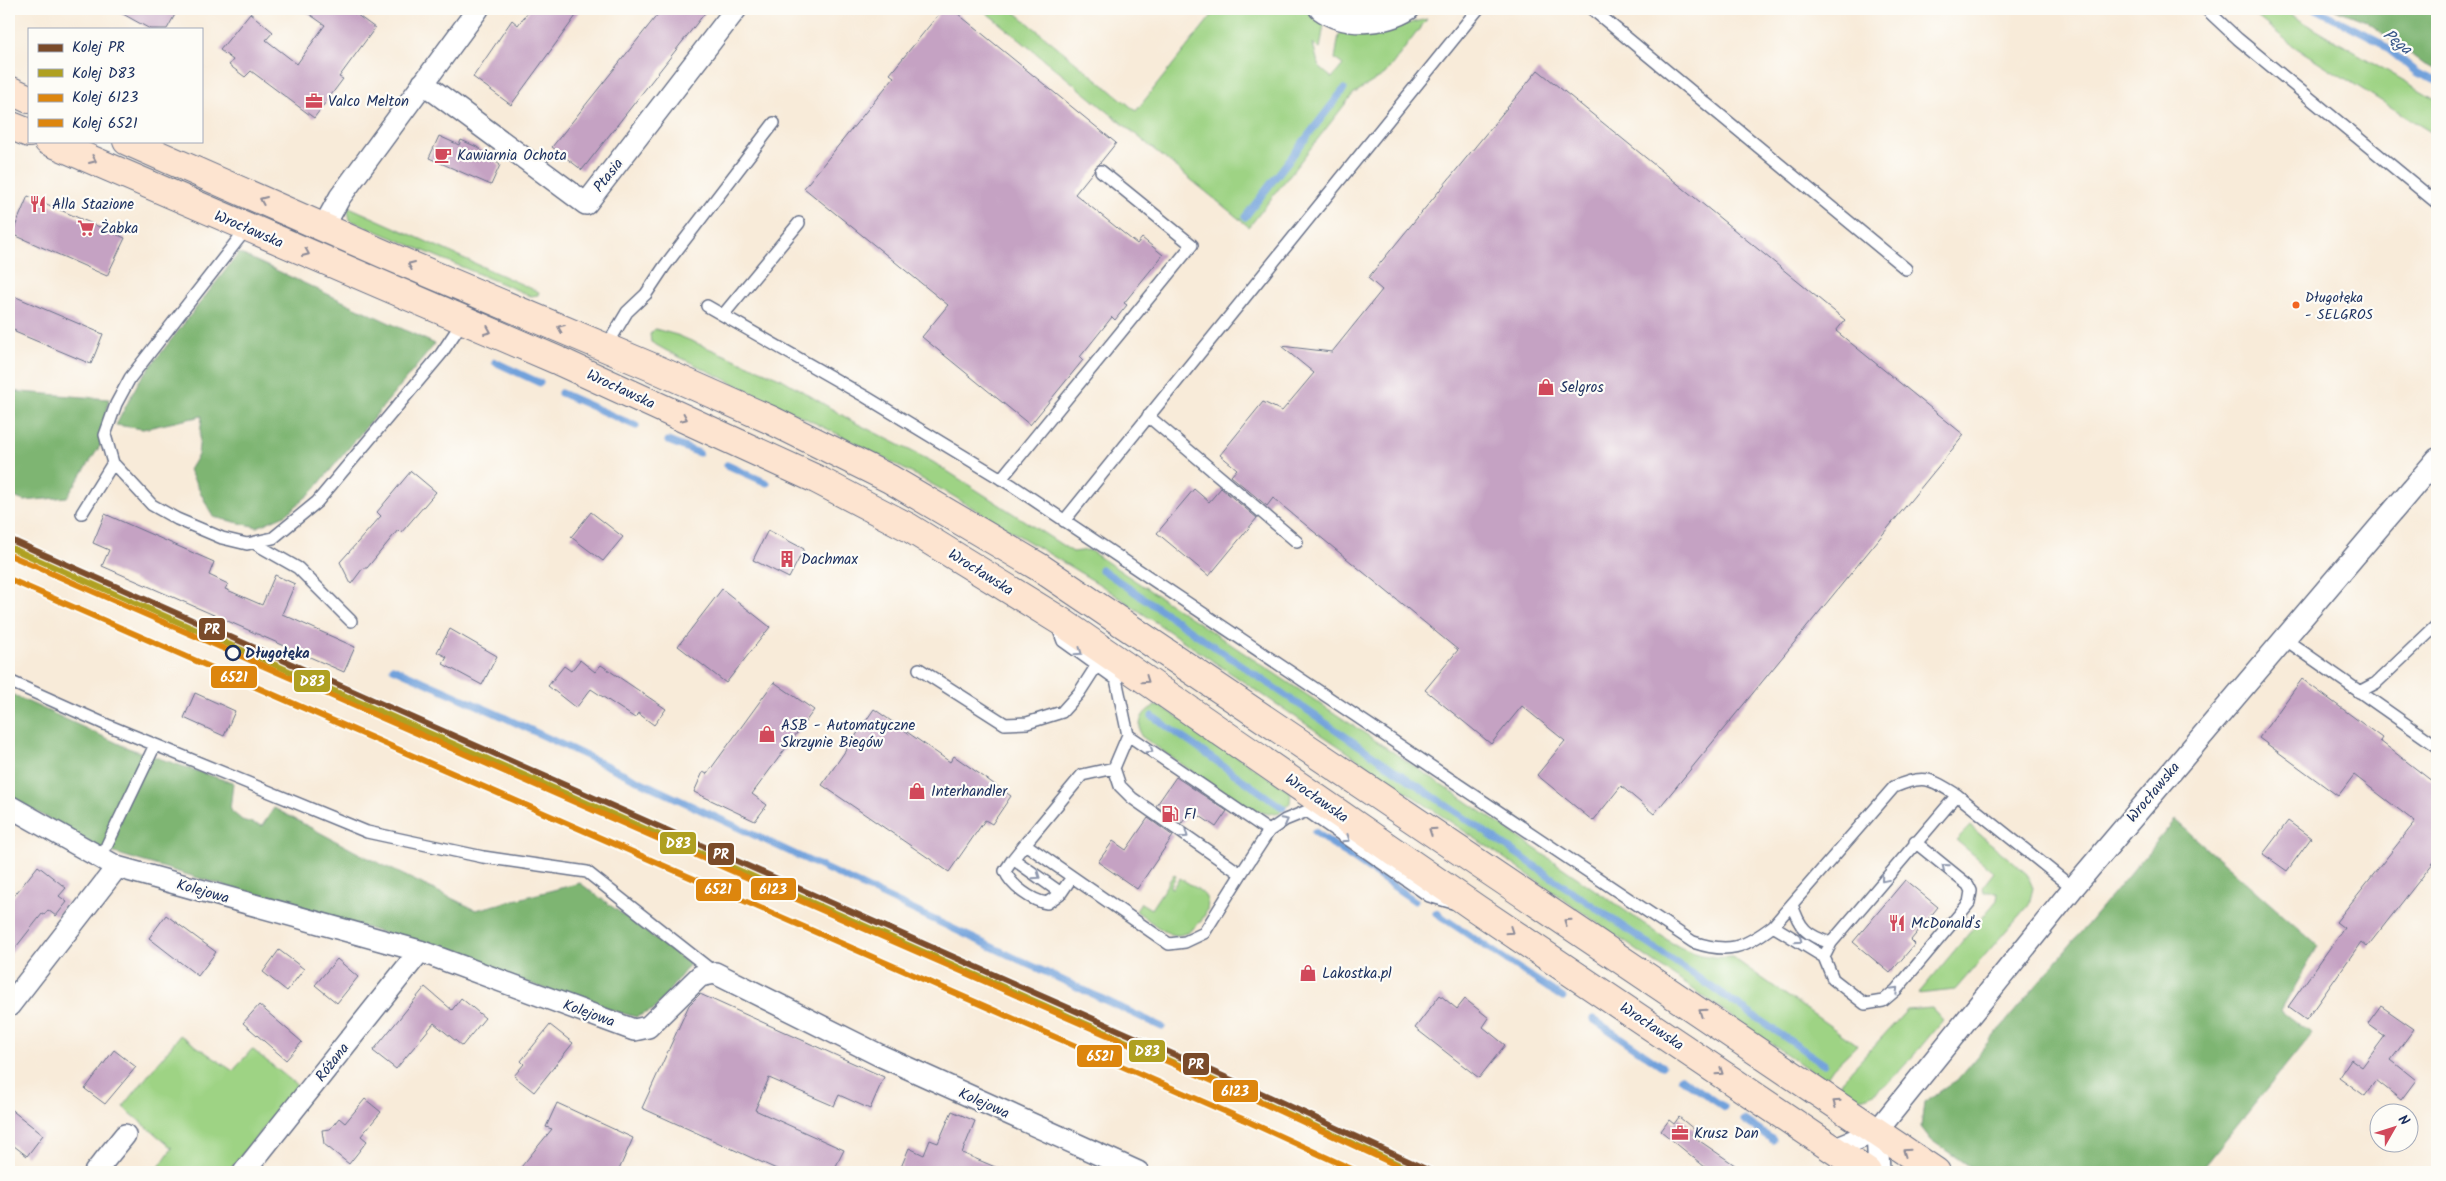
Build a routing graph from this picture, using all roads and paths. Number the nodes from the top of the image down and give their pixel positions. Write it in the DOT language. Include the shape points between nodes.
graph roads {
  1 [pos="478,9"];
  2 [pos="736,9"];
  3 [pos="1320,9"];
  4 [pos="1409,9"];
  5 [pos="1478,9"];
  6 [pos="1592,9"];
  7 [pos="2206,9"];
  8 [pos="423,83"];
  9 [pos="9,90"];
  10 [pos="28,99"];
  11 [pos="774,123"];
  12 [pos="9,125"];
  13 [pos="28,133"];
  14 [pos="50,142"];
  15 [pos="129,142"];
  16 [pos="1101,171"];
  17 [pos="2437,202"];
  18 [pos="799,223"];
  19 [pos="324,226"];
  20 [pos="247,228"];
  21 [pos="1906,269"];
  22 [pos="707,306"];
  23 [pos="723,315"];
  24 [pos="464,321"];
  25 [pos="606,347"];
  26 [pos="1148,416"];
  27 [pos="2437,459"];
  28 [pos="113,463"];
  29 [pos="1002,480"];
  30 [pos="82,513"];
  31 [pos="1064,520"];
  32 [pos="1297,542"];
  33 [pos="254,543"];
  34 [pos="1054,616"];
  35 [pos="352,621"];
  36 [pos="2437,625"];
  37 [pos="2283,638"];
  38 [pos="1097,666"];
  39 [pos="919,668"];
  40 [pos="9,680"];
  41 [pos="2359,692"];
  42 [pos="1128,735"];
  43 [pos="155,745"];
  44 [pos="2437,746"];
  45 [pos="1114,768"];
  46 [pos="1957,794"];
  47 [pos="9,806"];
  48 [pos="1268,831"];
  49 [pos="1915,842"];
  50 [pos="1024,844"];
  51 [pos="107,845"];
  52 [pos="1013,859"];
  53 [pos="117,867"];
  54 [pos="1242,874"];
  55 [pos="1072,878"];
  56 [pos="2073,888"];
  57 [pos="1061,893"];
  58 [pos="1792,904"];
  59 [pos="1478,909"];
  60 [pos="1773,926"];
  61 [pos="1831,942"];
  62 [pos="420,951"];
  63 [pos="1824,957"];
  64 [pos="715,973"];
  65 [pos="9,1006"];
  66 [pos="1876,1131"];
  67 [pos="125,1135"];
  68 [pos="1833,1148"];
  69 [pos="95,1172"];
  70 [pos="244,1172"];
  71 [pos="1138,1172"];
  72 [pos="1867,1172"];
  73 [pos="1879,1172"];
  74 [pos="1936,1172"];
  1 -- 8 [label="street"];
  2 -- 8 [label="street, Ptasia" via="586,204"];
  3 -- 4 [label="street" via="1360,22 1380,21"];
  5 -- 26 [label="lane"];
  6 -- 21 [label="lane"];
  7 -- 17 [label="lane"];
  8 -- 19 [label="street" via="340,197"];
  9 -- 10 [label="main road"];
  11 -- 25 [label="lane" via="646,294 627,312"];
  12 -- 13 [label="main road"];
  14 -- 20 [label="main road, Wrocławska, one-way"];
  19 -- 15 [label="main road, Wrocławska, one-way"];
  16 -- 29 [label="lane" via="1192,245"];
  18 -- 23 [label="lane"];
  25 -- 19 [label="main road, Wrocławska, one-way"];
  20 -- 24 [label="main road, Wrocławska, one-way"];
  20 -- 28 [label="lane" via="130,378 105,435"];
  22 -- 23 [label="lane"];
  23 -- 29 [label="lane"];
  24 -- 33 [label="lane" via="446,349 317,502 273,538"];
  24 -- 34 [label="main road, Wrocławska, one-way" via="816,479 908,527"];
  66 -- 25 [label="main road, Wrocławska, one-way" via="1039,567 881,475 771,420"];
  26 -- 31 [label="lane"];
  26 -- 32 [label="lane"];
  27 -- 37 [label="street, Wrocławska"];
  28 -- 30 [label="lane"];
  28 -- 33 [label="lane" via="152,505 168,515 222,538"];
  29 -- 31 [label="lane"];
  31 -- 60 [label="lane" via="1678,934 1706,946 1732,949 1753,941"];
  33 -- 35 [label="lane" via="298,568"];
  34 -- 38 [label="lane, one-way" via="1063,641"];
  34 -- 59 [label="main road, Wrocławska, one-way"];
  36 -- 41 [label="lane" via="2376,683"];
  37 -- 41 [label="lane"];
  37 -- 56 [label="street, Wrocławska"];
  38 -- 39 [label="lane" via="1062,712 1028,723 1005,724"];
  38 -- 42 [label="lane" via="1116,679"];
  40 -- 43 [label="lane"];
  41 -- 44 [label="lane"];
  42 -- 45 [label="lane"];
  42 -- 48 [label="lane, one-way"];
  43 -- 51 [label="lane"];
  43 -- 64 [label="lane" via="368,832 483,857 587,872"];
  45 -- 50 [label="lane" via="1082,775"];
  45 -- 54 [label="lane, one-way" via="1120,786 1132,798"];
  46 -- 49 [label="lane"];
  46 -- 56 [label="lane"];
  46 -- 58 [label="lane" via="1936,782 1914,778 1894,787"];
  47 -- 53 [label="street, Kolejowa"];
  48 -- 54 [label="lane"];
  48 -- 59 [label="lane, one-way" via="1307,812 1429,896"];
  49 -- 61 [label="lane, one-way"];
  63 -- 49 [label="lane, one-way" via="1833,978 1865,1004 1883,1001 1900,986 1969,904 1971,891 1968,885"];
  50 -- 52 [label="lane"];
  50 -- 55 [label="lane"];
  52 -- 57 [label="lane, one-way"];
  52 -- 57 [label="lane" via="1006,872 1008,879 1038,902 1047,903"];
  53 -- 62 [label="street, Kolejowa"];
  53 -- 65 [label="street"];
  54 -- 55 [label="lane" via="1204,933 1185,942 1170,944"];
  55 -- 57 [label="lane"];
  56 -- 66 [label="street, Wrocławska"];
  58 -- 60 [label="lane"];
  58 -- 61 [label="lane" via="1796,920 1804,930 1815,938"];
  59 -- 68 [label="main road, Wrocławska, one-way"];
  60 -- 63 [label="lane, one-way"];
  61 -- 63 [label="lane"];
  62 -- 64 [label="street, Kolejowa" via="634,1030 648,1028 700,976"];
  62 -- 70 [label="street, Różana"];
  64 -- 71 [label="street, Kolejowa" via="879,1055"];
  66 -- 68 [label="street, Wrocławska"];
  66 -- 73 [label="street"];
  74 -- 66 [label="main road, Wrocławska, one-way"];
  67 -- 69 [label="street"];
  68 -- 72 [label="main road, Wrocławska"];
}
